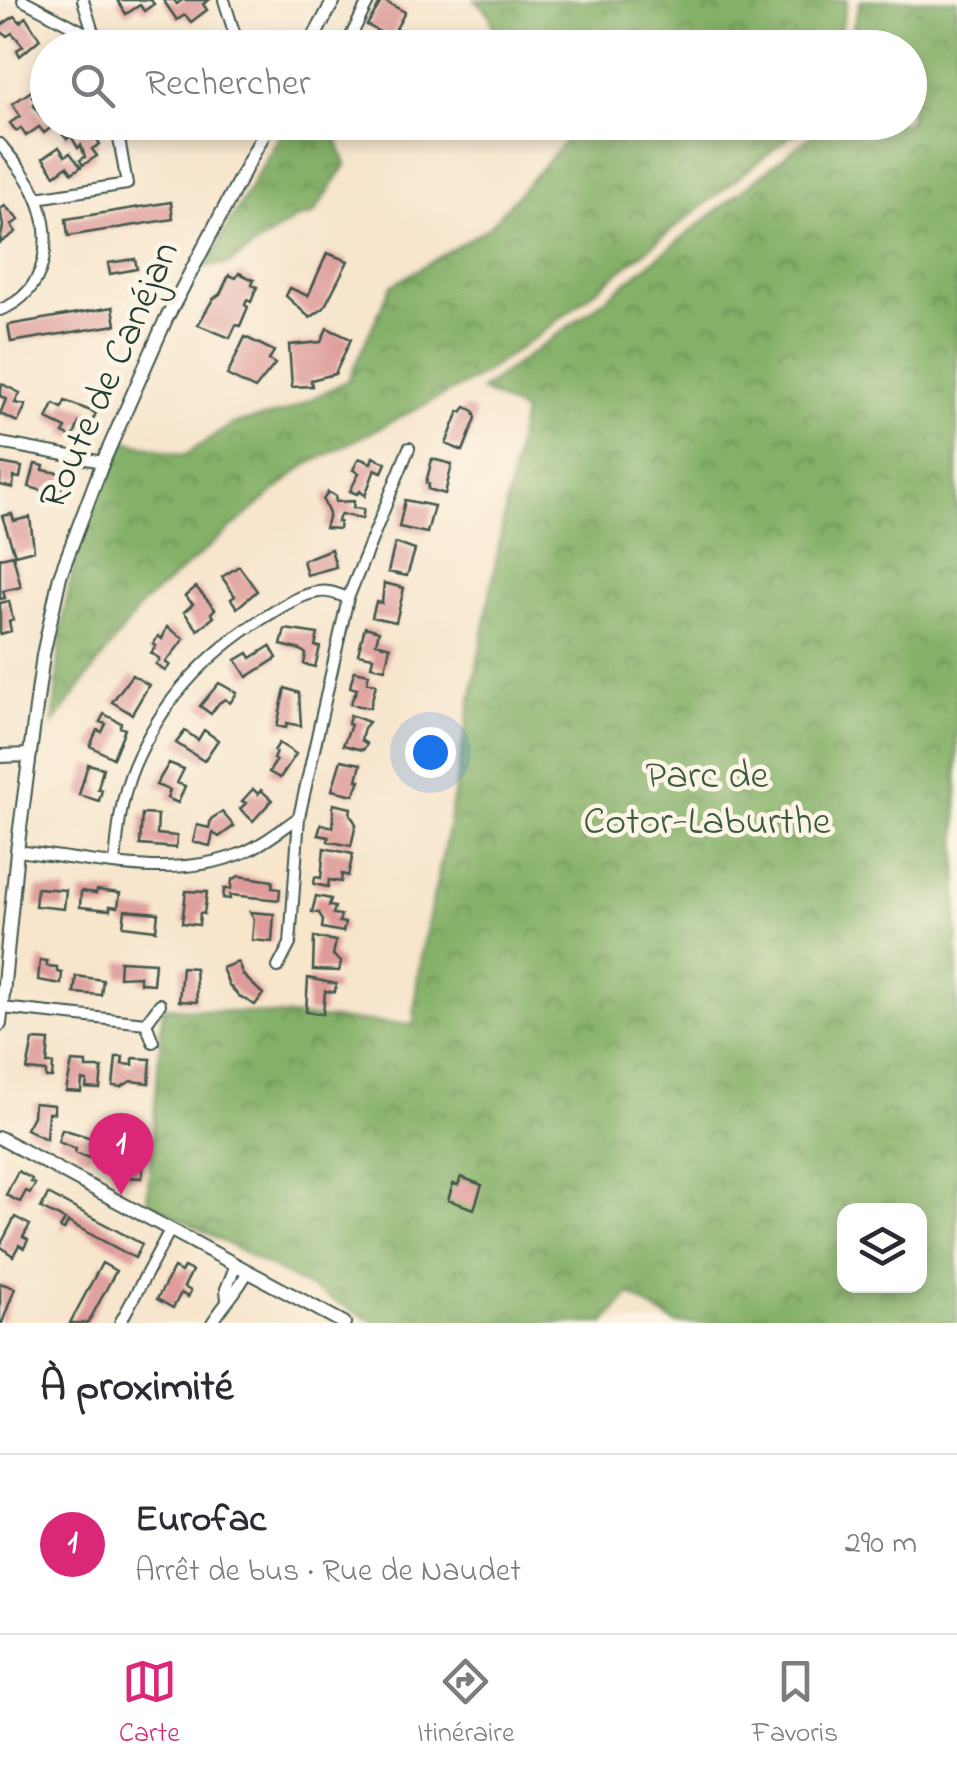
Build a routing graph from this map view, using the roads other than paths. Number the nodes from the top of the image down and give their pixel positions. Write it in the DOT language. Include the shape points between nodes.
graph roads {
  1 [pos="23,0"];
  2 [pos="83,0"];
  3 [pos="224,0"];
  4 [pos="334,0"];
  5 [pos="368,0"];
  6 [pos="74,30"];
  7 [pos="92,30"];
  8 [pos="233,30"];
  9 [pos="318,30"];
  10 [pos="354,30"];
  11 [pos="119,140"];
  12 [pos="260,140"];
  13 [pos="0,144"];
  14 [pos="38,198"];
  15 [pos="0,310"];
  16 [pos="0,443"];
  17 [pos="409,448"];
  18 [pos="104,462"];
  19 [pos="348,598"];
  20 [pos="0,756"];
  21 [pos="30,756"];
  22 [pos="299,817"];
  23 [pos="16,851"];
  24 [pos="114,863"];
  25 [pos="278,967"];
  26 [pos="160,1004"];
  27 [pos="2,1008"];
  28 [pos="146,1023"];
  29 [pos="0,1024"];
  30 [pos="153,1042"];
  31 [pos="0,1138"];
  32 [pos="170,1230"];
  33 [pos="242,1268"];
  34 [pos="120,1323"];
  35 [pos="212,1323"];
  36 [pos="344,1323"];
  1 -- 6 [label="street"];
  2 -- 7 [label="street"];
  3 -- 8 [label="street"];
  4 -- 9 [label="street"];
  5 -- 10 [label="street"];
  11 -- 14 [label="street" via="126,184"];
  12 -- 18 [label="street, Route de Canéjan" via="166,319"];
  13 -- 14 [label="street"];
  14 -- 15 [label="street" via="44,228 40,275 23,298"];
  16 -- 18 [label="street"];
  17 -- 19 [label="street"];
  18 -- 21 [label="street, Route de Canéjan" via="60,576"];
  19 -- 22 [label="street"];
  19 -- 24 [label="street" via="322,591 280,607 200,665 134,766 120,806"];
  20 -- 21 [label="street"];
  21 -- 23 [label="street, Route de Canéjan"];
  22 -- 24 [label="street" via="250,850 217,860"];
  22 -- 25 [label="street" via="290,944"];
  23 -- 24 [label="street"];
  23 -- 27 [label="street, Route de Canéjan"];
  26 -- 28 [label="street"];
  27 -- 28 [label="street"];
  27 -- 29 [label="street, Route de Canéjan"];
  28 -- 30 [label="street"];
  31 -- 32 [label="street"];
  32 -- 33 [label="street"];
  32 -- 34 [label="street"];
  33 -- 35 [label="street" via="236,1294"];
  33 -- 36 [label="street"];
}
